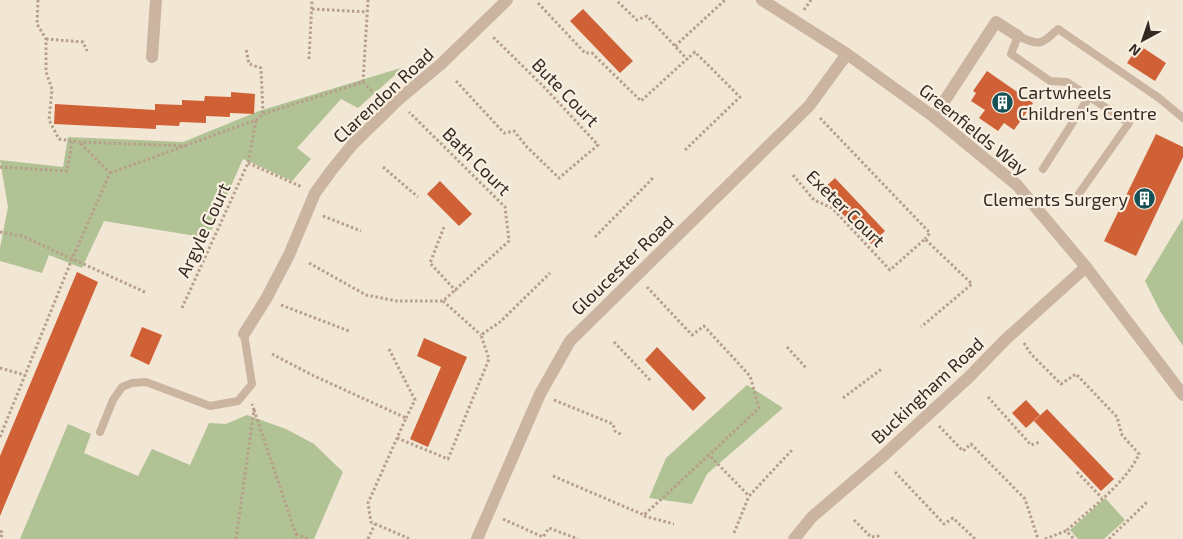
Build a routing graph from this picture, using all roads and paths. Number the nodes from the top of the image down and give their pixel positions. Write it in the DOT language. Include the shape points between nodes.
graph roads {
  1 [pos="38,0"];
  2 [pos="156,0"];
  3 [pos="312,0"];
  4 [pos="368,0"];
  5 [pos="507,0"];
  6 [pos="616,0"];
  7 [pos="725,0"];
  8 [pos="762,0"];
  9 [pos="538,3"];
  10 [pos="312,9"];
  11 [pos="367,12"];
  12 [pos="480,25"];
  13 [pos="1018,36"];
  14 [pos="46,39"];
  15 [pos="675,46"];
  16 [pos="246,49"];
  17 [pos="87,51"];
  18 [pos="847,54"];
  19 [pos="152,57"];
  20 [pos="309,59"];
  21 [pos="687,59"];
  22 [pos="456,81"];
  23 [pos="362,82"];
  24 [pos="1089,97"];
  25 [pos="394,105"];
  26 [pos="809,106"];
  27 [pos="263,114"];
  28 [pos="934,117"];
  29 [pos="1183,118"];
  30 [pos="256,120"];
  31 [pos="72,142"];
  32 [pos="79,142"];
  33 [pos="188,146"];
  34 [pos="685,150"];
  35 [pos="248,163"];
  36 [pos="0,166"];
  37 [pos="383,167"];
  38 [pos="1043,169"];
  39 [pos="110,173"];
  40 [pos="793,175"];
  41 [pos="654,177"];
  42 [pos="315,193"];
  43 [pos="1078,195"];
  44 [pos="418,197"];
  45 [pos="308,211"];
  46 [pos="444,227"];
  47 [pos="361,231"];
  48 [pos="0,232"];
  49 [pos="594,237"];
  50 [pos="925,239"];
  51 [pos="72,259"];
  52 [pos="309,263"];
  53 [pos="1086,267"];
  54 [pos="550,273"];
  55 [pos="636,276"];
  56 [pos="456,291"];
  57 [pos="147,293"];
  58 [pos="266,299"];
  59 [pos="443,302"];
  60 [pos="182,308"];
  61 [pos="921,327"];
  62 [pos="1016,330"];
  63 [pos="349,332"];
  64 [pos="244,334"];
  65 [pos="481,336"];
  66 [pos="614,342"];
  67 [pos="787,347"];
  68 [pos="389,349"];
  69 [pos="272,354"];
  70 [pos="0,368"];
  71 [pos="807,368"];
  72 [pos="883,368"];
  73 [pos="25,375"];
  74 [pos="650,380"];
  75 [pos="247,391"];
  76 [pos="540,394"];
  77 [pos="1183,395"];
  78 [pos="988,397"];
  79 [pos="844,398"];
  80 [pos="254,410"];
  81 [pos="930,412"];
  82 [pos="406,418"];
  83 [pos="100,432"];
  84 [pos="622,435"];
  85 [pos="0,437"];
  86 [pos="397,438"];
  87 [pos="1040,442"];
  88 [pos="792,450"];
  89 [pos="709,455"];
  90 [pos="894,472"];
  91 [pos="1077,472"];
  92 [pos="554,476"];
  93 [pos="749,496"];
  94 [pos="1102,498"];
  95 [pos="1147,502"];
  96 [pos="488,513"];
  97 [pos="644,516"];
  98 [pos="854,520"];
  99 [pos="375,524"];
  100 [pos="674,524"];
  101 [pos="0,531"];
  102 [pos="1066,531"];
  103 [pos="734,533"];
  104 [pos="296,534"];
  105 [pos="1,539"];
  106 [pos="236,539"];
  107 [pos="296,539"];
  108 [pos="308,539"];
  109 [pos="368,539"];
  110 [pos="410,539"];
  111 [pos="477,539"];
  112 [pos="578,539"];
  113 [pos="794,539"];
  114 [pos="880,539"];
  115 [pos="975,539"];
  116 [pos="1038,539"];
  117 [pos="1045,539"];
  118 [pos="1074,539"];
  119 [pos="1108,539"];
  1 -- 14 [label="path" via="37,24"];
  2 -- 19 [label="street"];
  3 -- 10 [label="path"];
  4 -- 11 [label="path"];
  5 -- 12 [label="street, Clarendon Road"];
  6 -- 15 [label="path" via="637,20 648,16"];
  7 -- 15 [label="path"];
  8 -- 18 [label="street, Greenfields Way"];
  9 -- 21 [label="path" via="585,53 592,53 641,100"];
  10 -- 11 [label="path"];
  10 -- 20 [label="path"];
  11 -- 23 [label="path"];
  12 -- 22 [label="path, Bute Court" via="598,145 560,178 514,131 504,133"];
  12 -- 25 [label="street, Clarendon Road"];
  13 -- 24 [label="lane" via="1011,54 1050,81 1067,82"];
  13 -- 28 [label="street" via="996,22"];
  13 -- 29 [label="lane" via="1034,43 1045,41 1058,29"];
  14 -- 17 [label="path" via="83,42"];
  14 -- 31 [label="path" via="46,72 52,89 49,120 59,139"];
  15 -- 21 [label="path"];
  16 -- 27 [label="path" via="249,64 261,68"];
  18 -- 26 [label="street, Gloucester Road"];
  18 -- 28 [label="street, Greenfields Way"];
  21 -- 34 [label="path" via="695,52 740,97"];
  23 -- 25 [label="path"];
  23 -- 27 [label="path"];
  24 -- 38 [label="lane"];
  24 -- 43 [label="lane" via="1129,123"];
  25 -- 42 [label="street, Clarendon Road" via="352,145"];
  25 -- 56 [label="path, Bath Court" via="505,208 509,241"];
  26 -- 50 [label="path" via="930,233"];
  26 -- 55 [label="street, Gloucester Road"];
  27 -- 30 [label="path"];
  28 -- 53 [label="street, Greenfields Way" via="1017,185"];
  30 -- 33 [label="path"];
  30 -- 35 [label="path, Argyle Court"];
  31 -- 32 [label="path"];
  31 -- 36 [label="path" via="67,171"];
  32 -- 33 [label="path"];
  32 -- 39 [label="path"];
  33 -- 39 [label="path"];
  35 -- 42 [label="path"];
  35 -- 60 [label="path, Argyle Court"];
  37 -- 44 [label="path"];
  39 -- 51 [label="path"];
  40 -- 50 [label="path, Exeter Court" via="814,200 832,208 890,270"];
  41 -- 49 [label="path"];
  42 -- 45 [label="street, Clarendon Road"];
  45 -- 47 [label="path"];
  45 -- 58 [label="street, Clarendon Road"];
  46 -- 56 [label="path" via="430,263"];
  48 -- 51 [label="path" via="22,236"];
  50 -- 61 [label="path" via="972,284"];
  51 -- 57 [label="path"];
  51 -- 73 [label="path"];
  52 -- 59 [label="path" via="366,295 397,301"];
  53 -- 62 [label="street, Buckingham Road"];
  53 -- 77 [label="street, Greenfields Way"];
  54 -- 65 [label="path"];
  55 -- 76 [label="street, Gloucester Road" via="570,341"];
  55 -- 89 [label="path" via="692,335 704,326 750,376 759,408"];
  56 -- 59 [label="path, Bath Court"];
  58 -- 63 [label="path"];
  58 -- 64 [label="street, Clarendon Road"];
  59 -- 65 [label="path"];
  62 -- 81 [label="street, Buckingham Road"];
  62 -- 94 [label="path" via="1031,354 1061,384 1076,374 1117,417 1122,436 1139,454 1129,471"];
  64 -- 75 [label="lane" via="252,384"];
  65 -- 86 [label="path" via="489,359 448,459"];
  66 -- 74 [label="path"];
  67 -- 71 [label="path"];
  68 -- 82 [label="path" via="415,400"];
  69 -- 82 [label="path"];
  70 -- 73 [label="path"];
  72 -- 79 [label="path"];
  73 -- 85 [label="path"];
  75 -- 80 [label="path"];
  75 -- 83 [label="lane" via="238,401 210,406 146,382 132,382 122,387 113,400"];
  76 -- 84 [label="path" via="614,424 615,431"];
  76 -- 96 [label="street, Gloucester Road"];
  78 -- 87 [label="path" via="1032,444"];
  80 -- 104 [label="path"];
  80 -- 106 [label="path"];
  81 -- 113 [label="street, Buckingham Road" via="812,517"];
  81 -- 116 [label="path" via="963,451 971,444 1025,499"];
  82 -- 86 [label="path"];
  86 -- 99 [label="path" via="368,503 371,522"];
  88 -- 93 [label="path"];
  89 -- 93 [label="path"];
  89 -- 97 [label="path"];
  90 -- 115 [label="path" via="944,524 953,518"];
  91 -- 94 [label="path"];
  92 -- 97 [label="path"];
  93 -- 103 [label="path"];
  94 -- 102 [label="path"];
  95 -- 119 [label="path"];
  96 -- 111 [label="street, Gloucester Road"];
  96 -- 112 [label="path" via="543,537 550,528"];
  97 -- 100 [label="path"];
  98 -- 114 [label="path" via="870,536"];
  99 -- 109 [label="path"];
  99 -- 110 [label="path"];
  101 -- 105 [label="path"];
  102 -- 117 [label="path"];
  102 -- 118 [label="path"];
  104 -- 107 [label="path"];
  104 -- 108 [label="path"];
}
